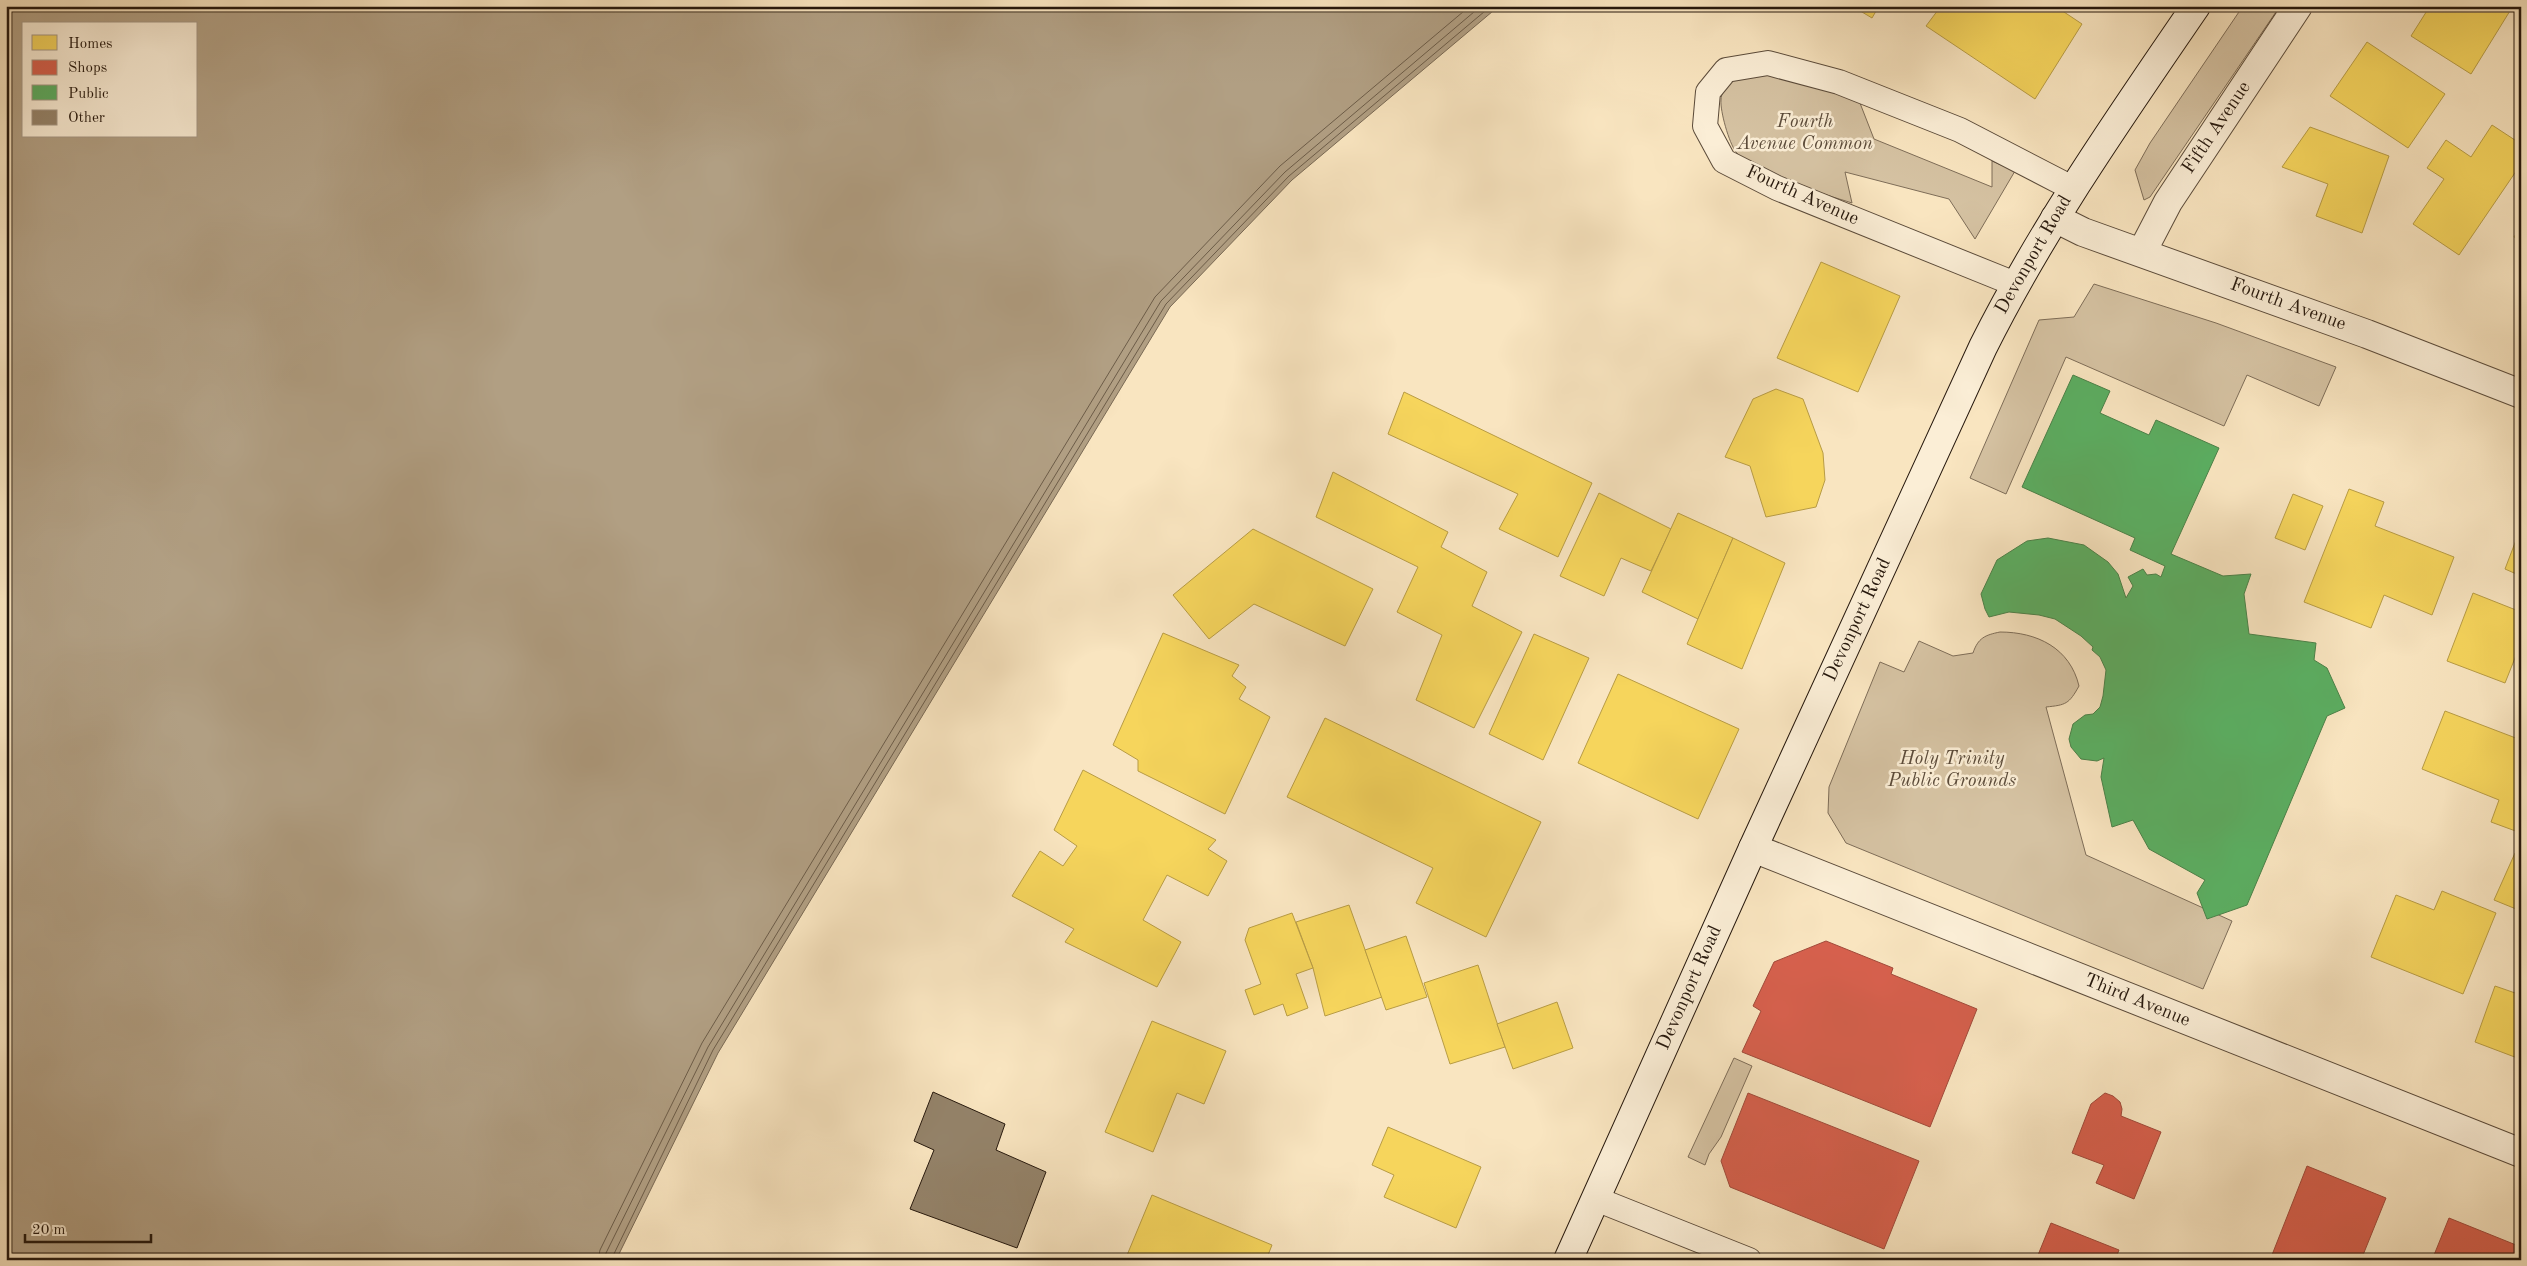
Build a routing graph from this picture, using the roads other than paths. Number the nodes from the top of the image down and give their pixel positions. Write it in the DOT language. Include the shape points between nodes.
graph roads {
  1 [pos="2196,6"];
  2 [pos="2298,6"];
  3 [pos="2072,188"];
  4 [pos="2055,218"];
  5 [pos="2142,252"];
  6 [pos="2015,284"];
  7 [pos="2521,394"];
  8 [pos="1752,848"];
  9 [pos="2521,1153"];
  10 [pos="1596,1199"];
  11 [pos="1568,1260"];
  12 [pos="1749,1260"];
  1 -- 3 [label="street, Devonport Road"];
  2 -- 5 [label="street, Fifth Avenue" via="2168,202"];
  3 -- 4 [label="street, Devonport Road"];
  3 -- 6 [label="lane, Fourth Avenue" via="1960,130 1839,82 1768,63 1726,70 1708,92 1705,126 1724,161 1777,188"];
  4 -- 5 [label="street, Fourth Avenue" via="2083,232"];
  4 -- 6 [label="street, Devonport Road"];
  5 -- 7 [label="street, Fourth Avenue"];
  6 -- 8 [label="street, Devonport Road"];
  8 -- 9 [label="street, Third Avenue"];
  8 -- 10 [label="street, Devonport Road"];
  10 -- 11 [label="street, Devonport Road"];
  10 -- 12 [label="lane"];
}
